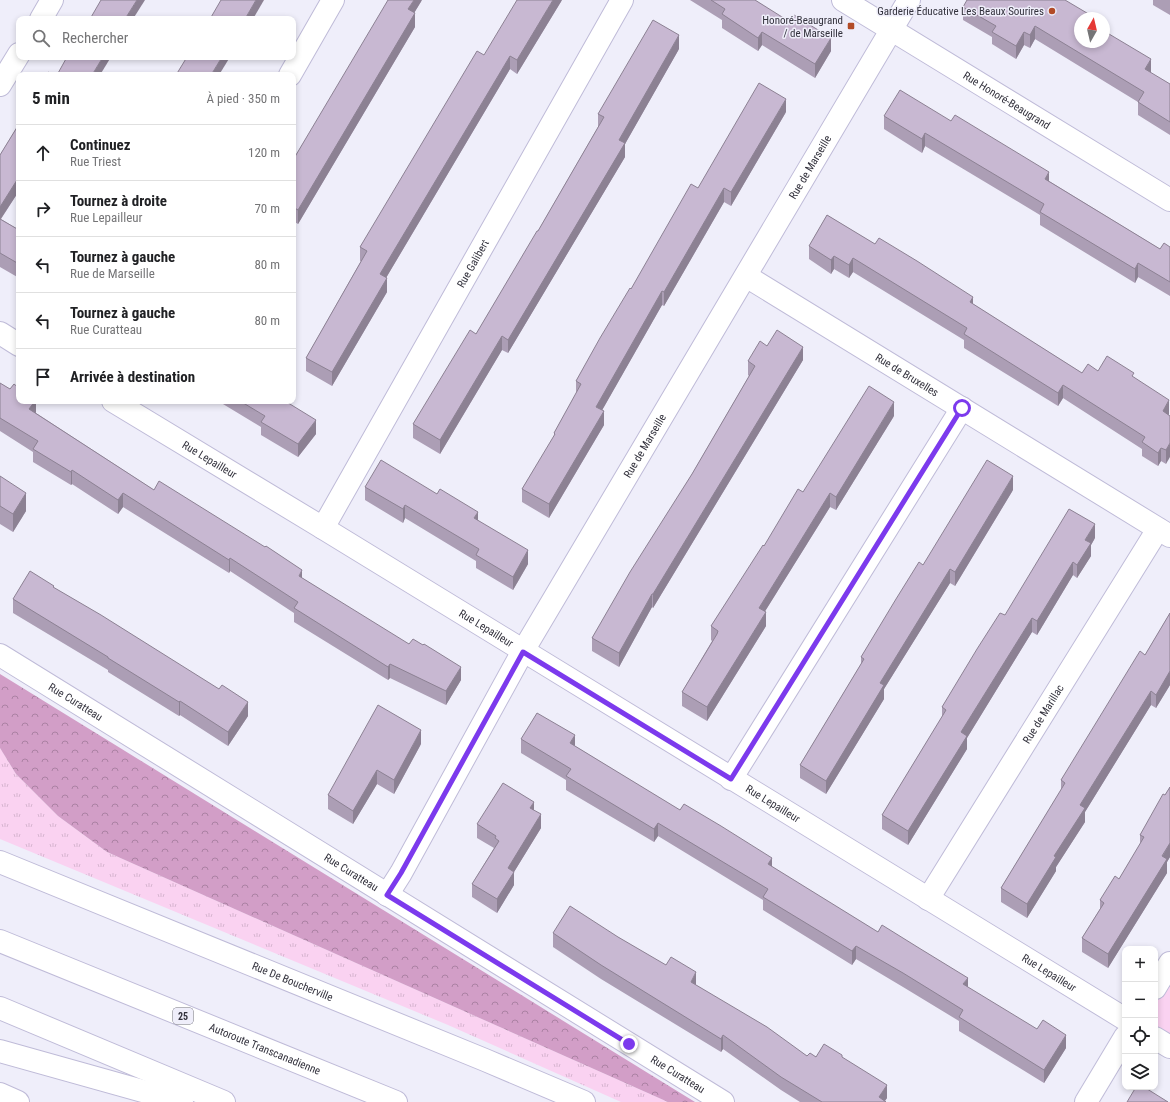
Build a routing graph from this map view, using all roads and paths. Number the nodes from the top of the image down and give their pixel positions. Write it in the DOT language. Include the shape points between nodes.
graph roads {
  1 [pos="52,0"];
  2 [pos="333,0"];
  3 [pos="622,0"];
  4 [pos="843,0"];
  5 [pos="909,0"];
  6 [pos="42,16"];
  7 [pos="891,30"];
  8 [pos="16,59"];
  9 [pos="292,72"];
  10 [pos="0,85"];
  11 [pos="1170,200"];
  12 [pos="746,276"];
  13 [pos="0,333"];
  14 [pos="16,343"];
  15 [pos="118,404"];
  16 [pos="962,408"];
  17 [pos="323,528"];
  18 [pos="1164,533"];
  19 [pos="523,652"];
  20 [pos="0,654"];
  21 [pos="731,779"];
  22 [pos="0,862"];
  23 [pos="387,895"];
  24 [pos="928,899"];
  25 [pos="0,936"];
  26 [pos="0,941"];
  27 [pos="28,952"];
  28 [pos="1170,963"];
  29 [pos="1158,983"];
  30 [pos="0,1008"];
  31 [pos="1123,1018"];
  32 [pos="1158,1040"];
  33 [pos="1122,1042"];
  34 [pos="1170,1047"];
  35 [pos="0,1051"];
  36 [pos="0,1094"];
  37 [pos="18,1102"];
  38 [pos="182,1102"];
  39 [pos="224,1102"];
  40 [pos="396,1102"];
  41 [pos="584,1102"];
  42 [pos="723,1102"];
  43 [pos="1086,1102"];
  1 -- 6 [label="main road"];
  2 -- 9 [label="main road"];
  3 -- 17 [label="main road, Rue Galibert"];
  4 -- 7 [label="main road, Rue Honoré-Beaugrand"];
  5 -- 7 [label="main road, Rue de Marseille"];
  7 -- 11 [label="main road, Rue Honoré-Beaugrand"];
  7 -- 12 [label="main road, Rue de Marseille"];
  8 -- 10 [label="main road"];
  12 -- 16 [label="main road, Rue de Bruxelles"];
  12 -- 19 [label="main road, Rue de Marseille"];
  13 -- 14 [label="main road"];
  15 -- 17 [label="main road, Rue Lepailleur"];
  16 -- 18 [label="main road, Rue de Bruxelles"];
  16 -- 21 [label="main road"];
  17 -- 19 [label="main road, Rue Lepailleur"];
  18 -- 24 [label="main road, Rue de Marillac"];
  19 -- 21 [label="main road, Rue Lepailleur"];
  19 -- 23 [label="main road, Rue de Marseille"];
  20 -- 23 [label="main road, Rue Curatteau"];
  21 -- 24 [label="main road, Rue Lepailleur"];
  22 -- 41 [label="main road, Rue De Boucherville"];
  23 -- 42 [label="main road, Rue Curatteau"];
  24 -- 31 [label="main road, Rue Lepailleur"];
  25 -- 27 [label="main road"];
  26 -- 27 [label="main road, Autoroute Transcanadienne / 25"];
  27 -- 40 [label="main road, Autoroute Transcanadienne / 25"];
  28 -- 29 [label="main road"];
  30 -- 39 [label="main road"];
  32 -- 34 [label="main road"];
  33 -- 43 [label="main road"];
  35 -- 38 [label="main road"];
  36 -- 37 [label="main road"];
}
